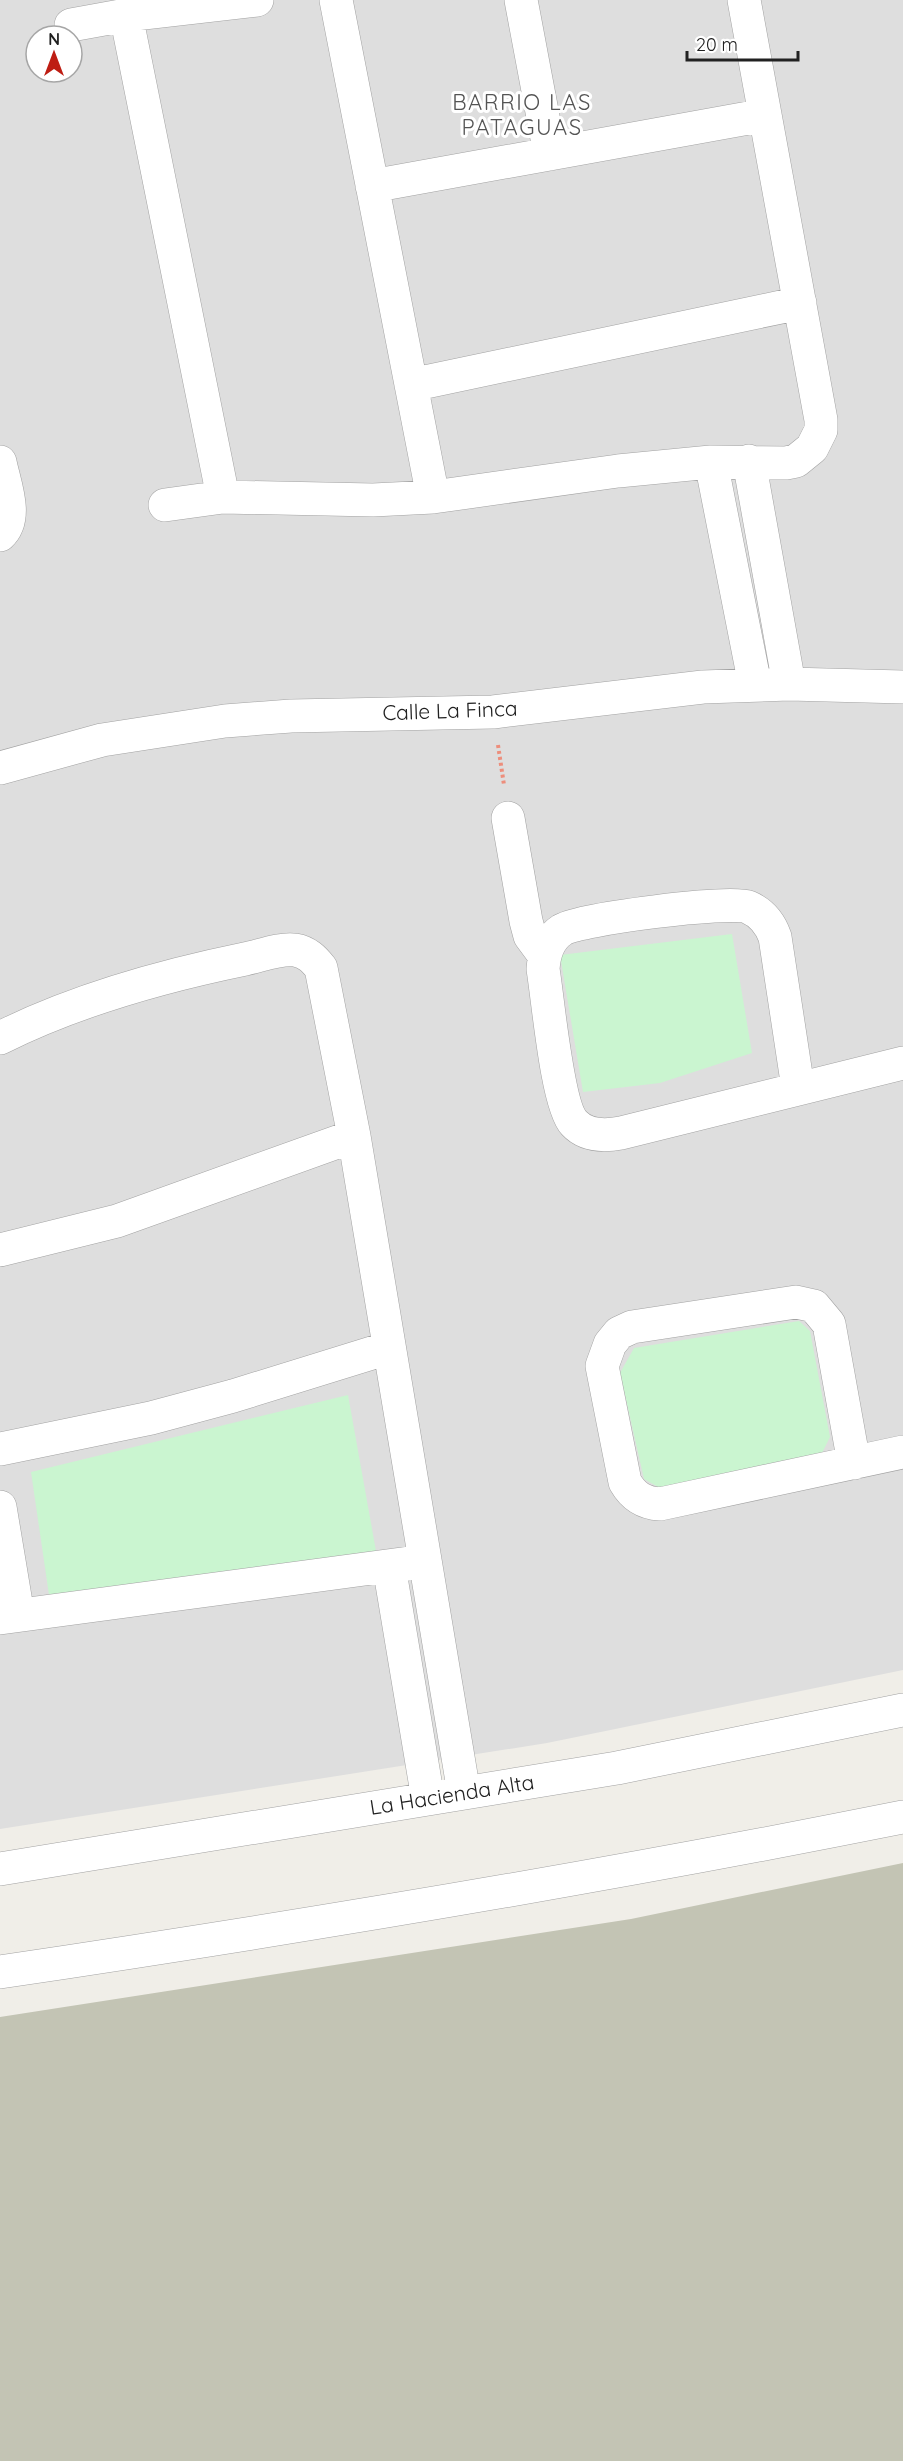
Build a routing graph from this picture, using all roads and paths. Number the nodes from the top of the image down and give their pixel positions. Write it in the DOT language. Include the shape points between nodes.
graph roads {
  1 [pos="257,0"];
  2 [pos="336,0"];
  3 [pos="521,0"];
  4 [pos="744,0"];
  5 [pos="126,15"];
  6 [pos="81,24"];
  7 [pos="765,115"];
  8 [pos="550,154"];
  9 [pos="372,186"];
  10 [pos="800,303"];
  11 [pos="411,385"];
  12 [pos="749,461"];
  13 [pos="0,462"];
  14 [pos="711,462"];
  15 [pos="223,497"];
  16 [pos="433,497"];
  17 [pos="165,505"];
  18 [pos="0,534"];
  19 [pos="789,684"];
  20 [pos="755,685"];
  21 [pos="903,687"];
  22 [pos="493,712"];
  23 [pos="0,768"];
  24 [pos="508,818"];
  25 [pos="544,955"];
  26 [pos="0,1038"];
  27 [pos="903,1063"];
  28 [pos="798,1088"];
  29 [pos="354,1136"];
  30 [pos="0,1250"];
  31 [pos="388,1348"];
  32 [pos="0,1449"];
  33 [pos="903,1452"];
  34 [pos="854,1463"];
  35 [pos="0,1507"];
  36 [pos="424,1562"];
  37 [pos="389,1566"];
  38 [pos="9,1616"];
  39 [pos="903,1710"];
  40 [pos="464,1793"];
  41 [pos="428,1799"];
  42 [pos="903,1816"];
  43 [pos="0,1869"];
  44 [pos="0,1972"];
  1 -- 5 [label="street"];
  2 -- 9 [label="street"];
  3 -- 8 [label="street"];
  4 -- 7 [label="street"];
  5 -- 6 [label="street"];
  5 -- 15 [label="street"];
  7 -- 8 [label="street"];
  7 -- 10 [label="street"];
  8 -- 9 [label="street"];
  9 -- 11 [label="street"];
  10 -- 11 [label="street"];
  10 -- 12 [label="street" via="821,430 812,448 796,461"];
  11 -- 16 [label="street"];
  12 -- 14 [label="street"];
  12 -- 19 [label="street"];
  13 -- 18 [label="street" via="10,518"];
  14 -- 16 [label="street"];
  14 -- 20 [label="street"];
  15 -- 16 [label="street"];
  15 -- 17 [label="street"];
  19 -- 20 [label="street, Calle La Finca"];
  19 -- 21 [label="street, Calle La Finca"];
  20 -- 22 [label="street, Calle La Finca" via="651,691"];
  22 -- 23 [label="street, Calle La Finca" via="225,721 102,740"];
  22 -- 24 [label="path"];
  24 -- 25 [label="street" via="526,921 530,936"];
  25 -- 28 [label="street" via="564,1100 572,1121 583,1129 609,1136"];
  25 -- 28 [label="street" via="550,941 575,923 735,904 747,906 766,919 775,937"];
  26 -- 29 [label="street" via="90,1001 164,978 294,950 314,958 326,979"];
  27 -- 28 [label="street"];
  29 -- 30 [label="street" via="117,1221"];
  29 -- 31 [label="street"];
  31 -- 32 [label="street" via="151,1418"];
  31 -- 36 [label="street"];
  33 -- 34 [label="street"];
  34 -- 34 [label="street" via="660,1504 641,1500 625,1482 602,1366 605,1354 619,1334 632,1327 796,1302 814,1306 829,1324"];
  35 -- 38 [label="street"];
  36 -- 37 [label="street"];
  36 -- 40 [label="street"];
  37 -- 38 [label="street"];
  37 -- 41 [label="street"];
  39 -- 40 [label="street, La Hacienda Alta" via="617,1768"];
  40 -- 41 [label="street, La Hacienda Alta"];
  41 -- 43 [label="street, La Hacienda Alta"];
  42 -- 44 [label="street" via="544,1885"];
}
